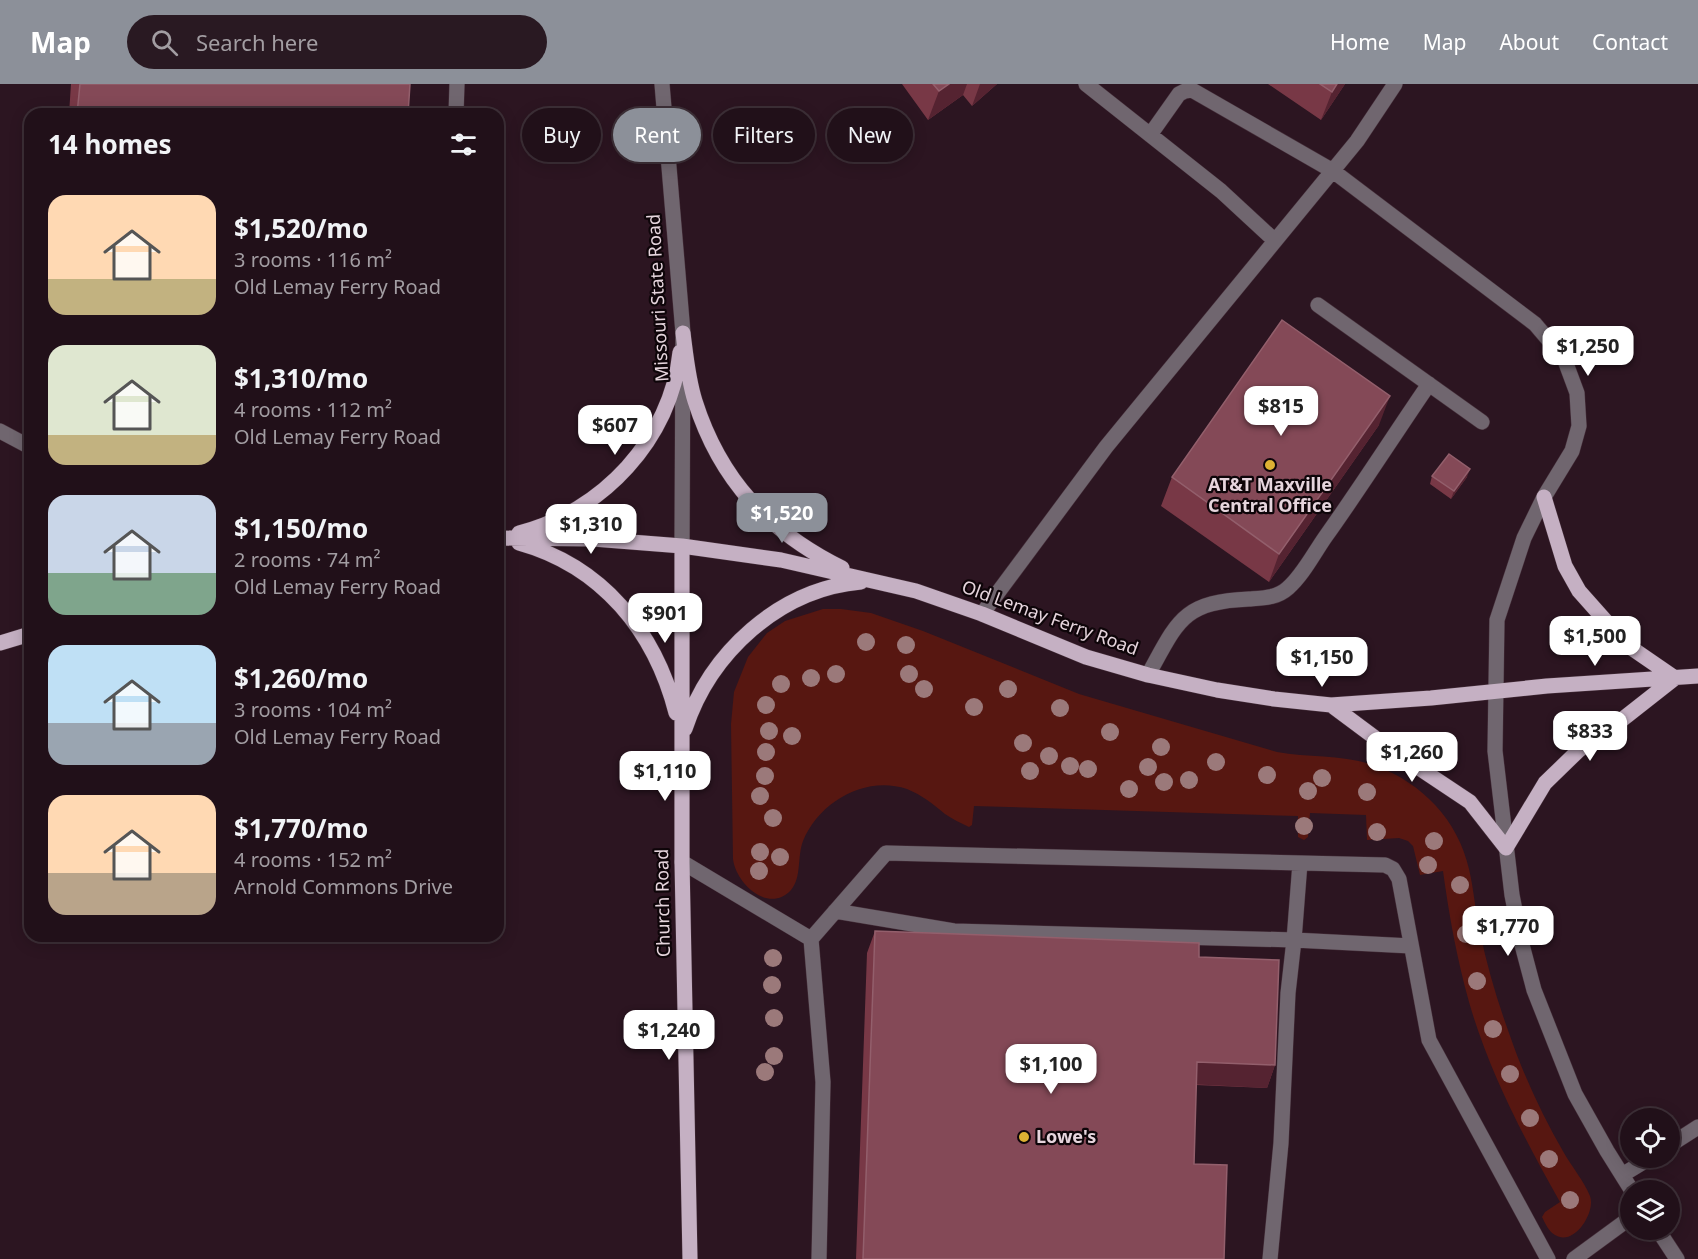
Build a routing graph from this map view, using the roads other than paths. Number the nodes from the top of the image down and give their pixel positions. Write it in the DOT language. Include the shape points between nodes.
graph roads {
  1 [pos="457,84"];
  2 [pos="662,84"];
  3 [pos="1086,84"];
  4 [pos="1395,84"];
  5 [pos="456,108"];
  6 [pos="1150,135"];
  7 [pos="1333,171"];
  8 [pos="1274,240"];
  9 [pos="1318,306"];
  10 [pos="682,333"];
  11 [pos="1428,384"];
  12 [pos="1482,422"];
  13 [pos="0,431"];
  14 [pos="24,444"];
  15 [pos="1544,497"];
  16 [pos="504,537"];
  17 [pos="504,538"];
  18 [pos="504,539"];
  19 [pos="682,546"];
  20 [pos="876,581"];
  21 [pos="982,614"];
  22 [pos="24,636"];
  23 [pos="0,643"];
  24 [pos="1148,675"];
  25 [pos="1698,676"];
  26 [pos="1675,678"];
  27 [pos="1496,691"];
  28 [pos="1331,705"];
  29 [pos="681,742"];
  30 [pos="1506,848"];
  31 [pos="682,862"];
  32 [pos="1300,863"];
  33 [pos="835,911"];
  34 [pos="811,939"];
  35 [pos="1294,940"];
  36 [pos="1411,946"];
  37 [pos="1698,1127"];
  38 [pos="1680,1139"];
  39 [pos="1634,1168"];
  40 [pos="1622,1175"];
  41 [pos="1625,1180"];
  42 [pos="1620,1225"];
  43 [pos="1665,1240"];
  44 [pos="690,1259"];
  45 [pos="819,1259"];
  46 [pos="1270,1259"];
  47 [pos="1548,1259"];
  48 [pos="1574,1259"];
  49 [pos="1677,1259"];
  1 -- 5 [label="street"];
  2 -- 10 [label="street, Missouri State Road"];
  3 -- 6 [label="street"];
  4 -- 7 [label="street"];
  6 -- 7 [label="street" via="1179,94 1191,90"];
  6 -- 8 [label="street" via="1221,191"];
  7 -- 8 [label="street"];
  7 -- 15 [label="street" via="1535,324 1564,358 1577,393 1579,426 1572,451"];
  8 -- 21 [label="street" via="1106,447"];
  9 -- 11 [label="street"];
  10 -- 16 [label="main road" via="678,370 667,405 650,438 628,467 601,493 570,514 537,529"];
  10 -- 19 [label="street, Missouri State Road"];
  10 -- 20 [label="main road" via="694,399 705,431 739,489 786,536 844,569"];
  11 -- 12 [label="street"];
  11 -- 24 [label="street" via="1290,587 1272,597 1221,601 1185,616 1175,626"];
  13 -- 14 [label="street"];
  15 -- 26 [label="main road" via="1566,566 1579,591 1626,645"];
  15 -- 27 [label="street" via="1524,538 1497,620"];
  17 -- 19 [label="main road, Old Lemay Ferry Road" via="593,539"];
  18 -- 29 [label="main road" via="575,567 622,607 661,666"];
  19 -- 20 [label="main road, Old Lemay Ferry Road" via="781,560"];
  19 -- 29 [label="main road, Church Road"];
  20 -- 21 [label="main road, Old Lemay Ferry Road"];
  20 -- 29 [label="main road" via="823,590 797,600 754,627 715,669 697,700"];
  21 -- 24 [label="main road, Old Lemay Ferry Road" via="1086,657"];
  22 -- 23 [label="main road"];
  24 -- 28 [label="main road, Old Lemay Ferry Road" via="1216,690"];
  25 -- 26 [label="main road, Old Lemay Ferry Road"];
  26 -- 27 [label="main road, Old Lemay Ferry Road"];
  26 -- 30 [label="main road" via="1579,750 1545,783"];
  27 -- 28 [label="main road, Old Lemay Ferry Road"];
  27 -- 30 [label="street" via="1495,751"];
  28 -- 30 [label="main road" via="1470,802"];
  29 -- 31 [label="main road, Church Road"];
  30 -- 40 [label="street" via="1521,941 1538,999 1575,1094"];
  31 -- 34 [label="street"];
  31 -- 44 [label="main road, Church Road"];
  32 -- 33 [label="street" via="886,853"];
  32 -- 35 [label="street"];
  32 -- 36 [label="street" via="1385,865 1393,869 1399,879"];
  33 -- 34 [label="street"];
  33 -- 35 [label="street" via="954,931"];
  34 -- 45 [label="street" via="823,1082"];
  35 -- 36 [label="street"];
  35 -- 46 [label="street"];
  36 -- 47 [label="street" via="1429,1040"];
  37 -- 38 [label="street"];
  39 -- 40 [label="street"];
  40 -- 41 [label="street"];
  42 -- 48 [label="street"];
  43 -- 49 [label="street"];
}
